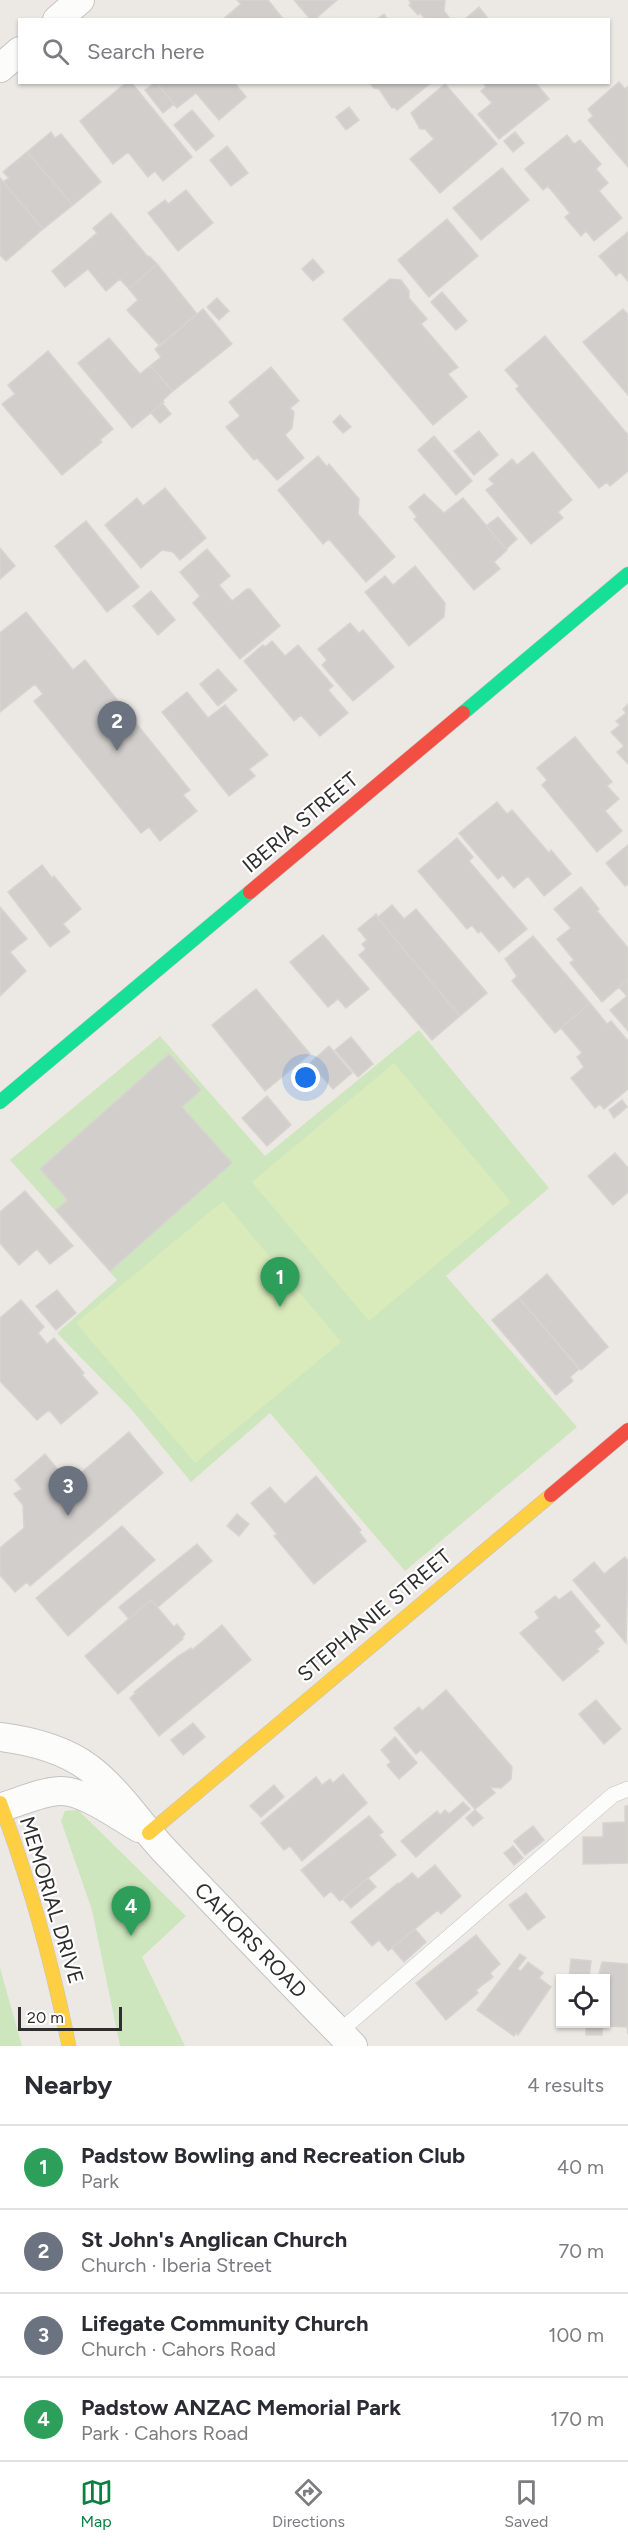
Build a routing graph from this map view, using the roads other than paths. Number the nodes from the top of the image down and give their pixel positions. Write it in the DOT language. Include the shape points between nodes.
graph roads {
  1 [pos="80,0"];
  2 [pos="59,18"];
  3 [pos="18,53"];
  4 [pos="0,68"];
  5 [pos="628,574"];
  6 [pos="0,1102"];
  7 [pos="628,1430"];
  8 [pos="0,1737"];
  9 [pos="628,1789"];
  10 [pos="1,1805"];
  11 [pos="148,1833"];
  12 [pos="346,2039"];
  13 [pos="69,2046"];
  1 -- 2 [label="street"];
  3 -- 4 [label="street"];
  5 -- 6 [label="street, IBERIA STREET"];
  7 -- 11 [label="street, STEPHANIE STREET"];
  8 -- 11 [label="street, CAHORS ROAD" via="46,1746 88,1767 117,1791"];
  9 -- 12 [label="lane" via="613,1795"];
  10 -- 11 [label="street, CAHORS ROAD" via="51,1792 69,1792"];
  10 -- 13 [label="street, MEMORIAL DRIVE" via="55,1979"];
  11 -- 12 [label="street, CAHORS ROAD"];
}
